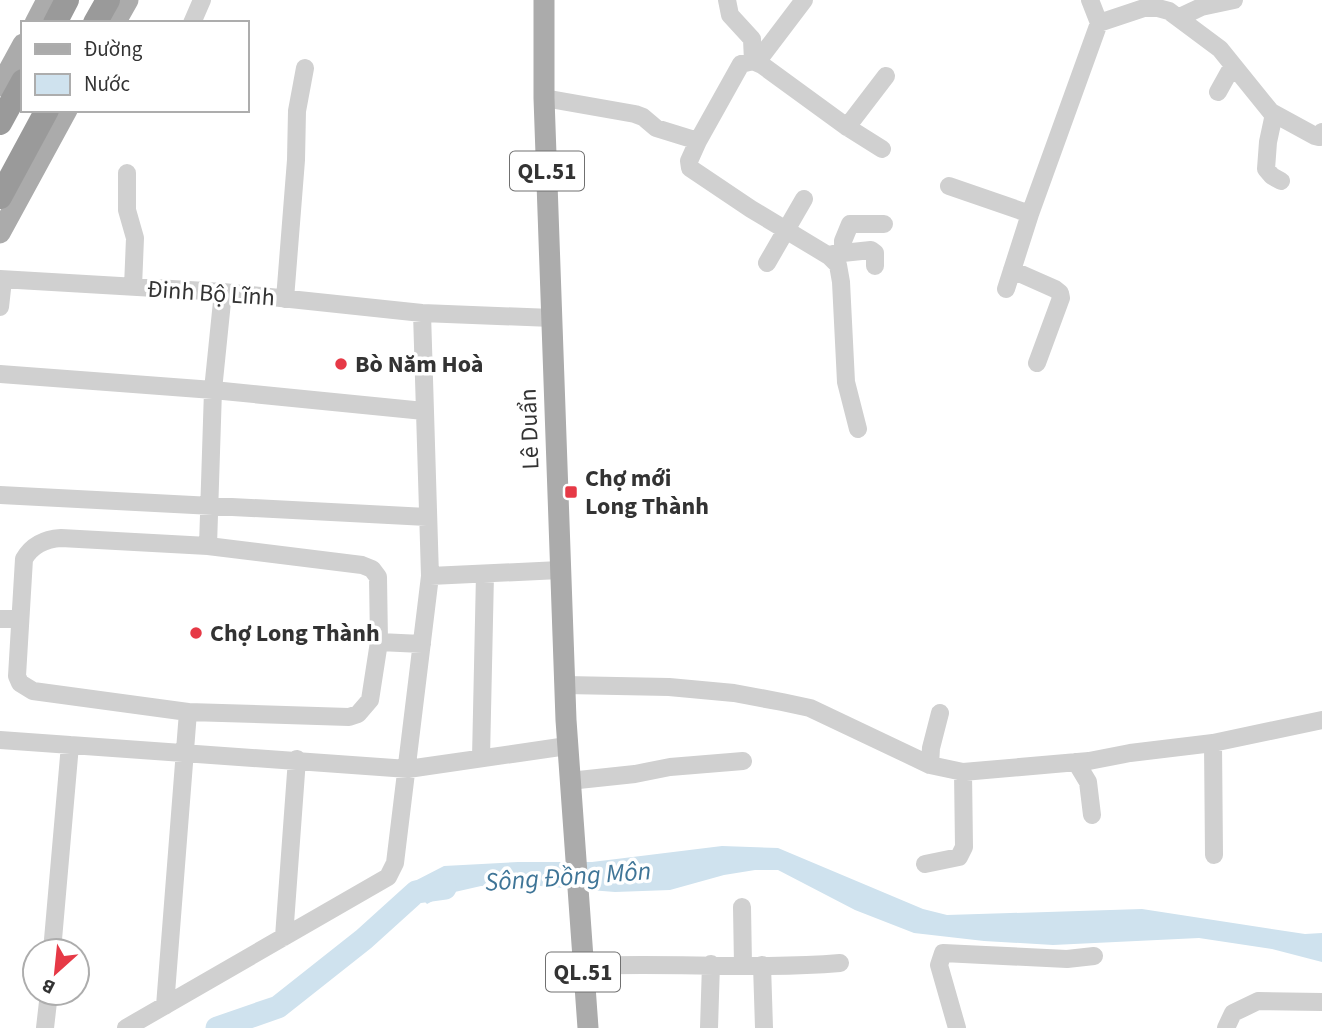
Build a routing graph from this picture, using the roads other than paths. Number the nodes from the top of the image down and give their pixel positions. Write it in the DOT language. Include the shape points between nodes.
graph roads {
  1 [pos="47,0"];
  2 [pos="67,0"];
  3 [pos="108,0"];
  4 [pos="128,0"];
  5 [pos="202,0"];
  6 [pos="544,0"];
  7 [pos="727,0"];
  8 [pos="804,0"];
  9 [pos="1090,0"];
  10 [pos="1234,0"];
  11 [pos="1180,17"];
  12 [pos="36,21"];
  13 [pos="56,21"];
  14 [pos="96,21"];
  15 [pos="116,21"];
  16 [pos="193,21"];
  17 [pos="1099,23"];
  18 [pos="21,48"];
  19 [pos="755,62"];
  20 [pos="1233,65"];
  21 [pos="305,68"];
  22 [pos="886,76"];
  23 [pos="21,85"];
  24 [pos="0,86"];
  25 [pos="1218,92"];
  26 [pos="544,98"];
  27 [pos="46,112"];
  28 [pos="66,112"];
  29 [pos="1274,114"];
  30 [pos="0,123"];
  31 [pos="847,127"];
  32 [pos="1322,132"];
  33 [pos="698,141"];
  34 [pos="882,149"];
  35 [pos="127,173"];
  36 [pos="1281,181"];
  37 [pos="949,186"];
  38 [pos="0,197"];
  39 [pos="804,200"];
  40 [pos="1030,214"];
  41 [pos="884,224"];
  42 [pos="785,230"];
  43 [pos="0,233"];
  44 [pos="836,254"];
  45 [pos="767,263"];
  46 [pos="876,266"];
  47 [pos="1012,270"];
  48 [pos="1,279"];
  49 [pos="133,287"];
  50 [pos="1006,289"];
  51 [pos="223,292"];
  52 [pos="285,299"];
  53 [pos="0,307"];
  54 [pos="422,313"];
  55 [pos="552,318"];
  56 [pos="1037,363"];
  57 [pos="0,374"];
  58 [pos="213,390"];
  59 [pos="424,411"];
  60 [pos="858,429"];
  61 [pos="0,495"];
  62 [pos="208,506"];
  63 [pos="427,517"];
  64 [pos="208,545"];
  65 [pos="561,570"];
  66 [pos="485,574"];
  67 [pos="430,576"];
  68 [pos="0,619"];
  69 [pos="19,619"];
  70 [pos="379,642"];
  71 [pos="422,643"];
  72 [pos="565,685"];
  73 [pos="188,712"];
  74 [pos="940,713"];
  75 [pos="1322,720"];
  76 [pos="0,740"];
  77 [pos="1213,743"];
  78 [pos="70,745"];
  79 [pos="567,746"];
  80 [pos="185,752"];
  81 [pos="481,758"];
  82 [pos="297,760"];
  83 [pos="743,761"];
  84 [pos="1076,762"];
  85 [pos="930,765"];
  86 [pos="408,769"];
  87 [pos="963,772"];
  88 [pos="569,781"];
  89 [pos="1092,815"];
  90 [pos="1214,855"];
  91 [pos="925,864"];
  92 [pos="742,907"];
  93 [pos="580,916"];
  94 [pos="53,937"];
  95 [pos="284,937"];
  96 [pos="1094,956"];
  97 [pos="840,962"];
  98 [pos="711,964"];
  99 [pos="588,965"];
  100 [pos="743,965"];
  101 [pos="762,965"];
  102 [pos="1322,1002"];
  103 [pos="165,1006"];
  104 [pos="48,1007"];
  105 [pos="46,1028"];
  106 [pos="126,1028"];
  107 [pos="579,1028"];
  108 [pos="588,1028"];
  109 [pos="598,1028"];
  110 [pos="709,1028"];
  111 [pos="764,1028"];
  112 [pos="957,1028"];
  113 [pos="1226,1028"];
  1 -- 12 [label="main road"];
  2 -- 13 [label="highway"];
  3 -- 14 [label="highway"];
  4 -- 15 [label="main road"];
  5 -- 16 [label="street"];
  6 -- 26 [label="main road, Lê Duẩn / QL.51"];
  7 -- 19 [label="street" via="730,15 752,39"];
  8 -- 19 [label="street"];
  9 -- 17 [label="street"];
  10 -- 11 [label="street"];
  11 -- 17 [label="street" via="1144,8"];
  11 -- 20 [label="street" via="1210,39"];
  17 -- 40 [label="street"];
  18 -- 24 [label="main road"];
  19 -- 31 [label="street"];
  19 -- 33 [label="street" via="741,64"];
  20 -- 25 [label="street"];
  20 -- 29 [label="street"];
  21 -- 52 [label="street" via="297,111"];
  22 -- 31 [label="street"];
  23 -- 30 [label="highway"];
  26 -- 33 [label="street" via="635,114 656,128"];
  26 -- 55 [label="main road, Lê Duẩn / QL.51"];
  27 -- 38 [label="highway"];
  28 -- 43 [label="main road"];
  29 -- 32 [label="street" via="1315,136"];
  29 -- 36 [label="street" via="1266,169"];
  31 -- 34 [label="street"];
  33 -- 42 [label="street" via="690,168"];
  35 -- 49 [label="street" via="127,210 135,238"];
  37 -- 40 [label="street"];
  39 -- 42 [label="street"];
  40 -- 47 [label="street"];
  41 -- 44 [label="street" via="850,224"];
  42 -- 44 [label="street"];
  42 -- 45 [label="street"];
  44 -- 46 [label="street" via="871,250"];
  44 -- 60 [label="street" via="846,382"];
  47 -- 50 [label="street"];
  47 -- 56 [label="street" via="1055,289 1061,298"];
  48 -- 49 [label="street, Đinh Bộ Lĩnh"];
  48 -- 53 [label="street"];
  49 -- 51 [label="street, Đinh Bộ Lĩnh"];
  51 -- 52 [label="street, Đinh Bộ Lĩnh"];
  51 -- 58 [label="street"];
  52 -- 54 [label="street, Đinh Bộ Lĩnh"];
  54 -- 55 [label="street, Đinh Bộ Lĩnh"];
  54 -- 59 [label="street"];
  55 -- 65 [label="main road, Lê Duẩn / QL.51"];
  57 -- 58 [label="street"];
  58 -- 59 [label="street"];
  58 -- 62 [label="street"];
  59 -- 63 [label="street"];
  61 -- 62 [label="street"];
  62 -- 63 [label="street"];
  62 -- 64 [label="street"];
  63 -- 67 [label="street"];
  64 -- 69 [label="street" via="50,539 29,550 24,559"];
  64 -- 70 [label="street" via="372,569 378,577"];
  65 -- 66 [label="street"];
  65 -- 72 [label="main road, Lê Duẩn / QL.51"];
  66 -- 67 [label="street"];
  66 -- 81 [label="street"];
  67 -- 71 [label="street"];
  68 -- 69 [label="street"];
  69 -- 73 [label="street" via="17,676 26,688"];
  70 -- 71 [label="street"];
  70 -- 73 [label="street" via="370,700 358,714"];
  71 -- 86 [label="street"];
  72 -- 79 [label="main road, Lê Duẩn / QL.51"];
  72 -- 85 [label="street" via="734,693 810,708"];
  73 -- 80 [label="street"];
  74 -- 85 [label="street"];
  75 -- 77 [label="street"];
  76 -- 78 [label="street"];
  77 -- 84 [label="street"];
  77 -- 90 [label="street"];
  78 -- 80 [label="street"];
  78 -- 94 [label="street"];
  79 -- 81 [label="street"];
  79 -- 88 [label="main road, Lê Duẩn / QL.51"];
  80 -- 82 [label="street"];
  80 -- 103 [label="street"];
  81 -- 86 [label="street"];
  82 -- 86 [label="street"];
  82 -- 95 [label="street"];
  83 -- 88 [label="street"];
  84 -- 87 [label="street"];
  84 -- 89 [label="street" via="1088,782"];
  85 -- 87 [label="street"];
  86 -- 95 [label="street" via="395,863 388,877"];
  87 -- 91 [label="street" via="962,854"];
  88 -- 93 [label="main road, Lê Duẩn / QL.51"];
  92 -- 100 [label="street"];
  93 -- 99 [label="main road, QL.51"];
  93 -- 107 [label="street"];
  95 -- 103 [label="street"];
  96 -- 112 [label="street" via="1056,959 943,953 939,965"];
  97 -- 101 [label="street"];
  98 -- 99 [label="street"];
  98 -- 100 [label="street"];
  98 -- 110 [label="street"];
  99 -- 108 [label="main road, QL.51"];
  99 -- 109 [label="street"];
  100 -- 101 [label="street"];
  101 -- 111 [label="street"];
  102 -- 113 [label="street" via="1258,1001 1233,1013"];
  103 -- 106 [label="street"];
  104 -- 105 [label="street"];
}
